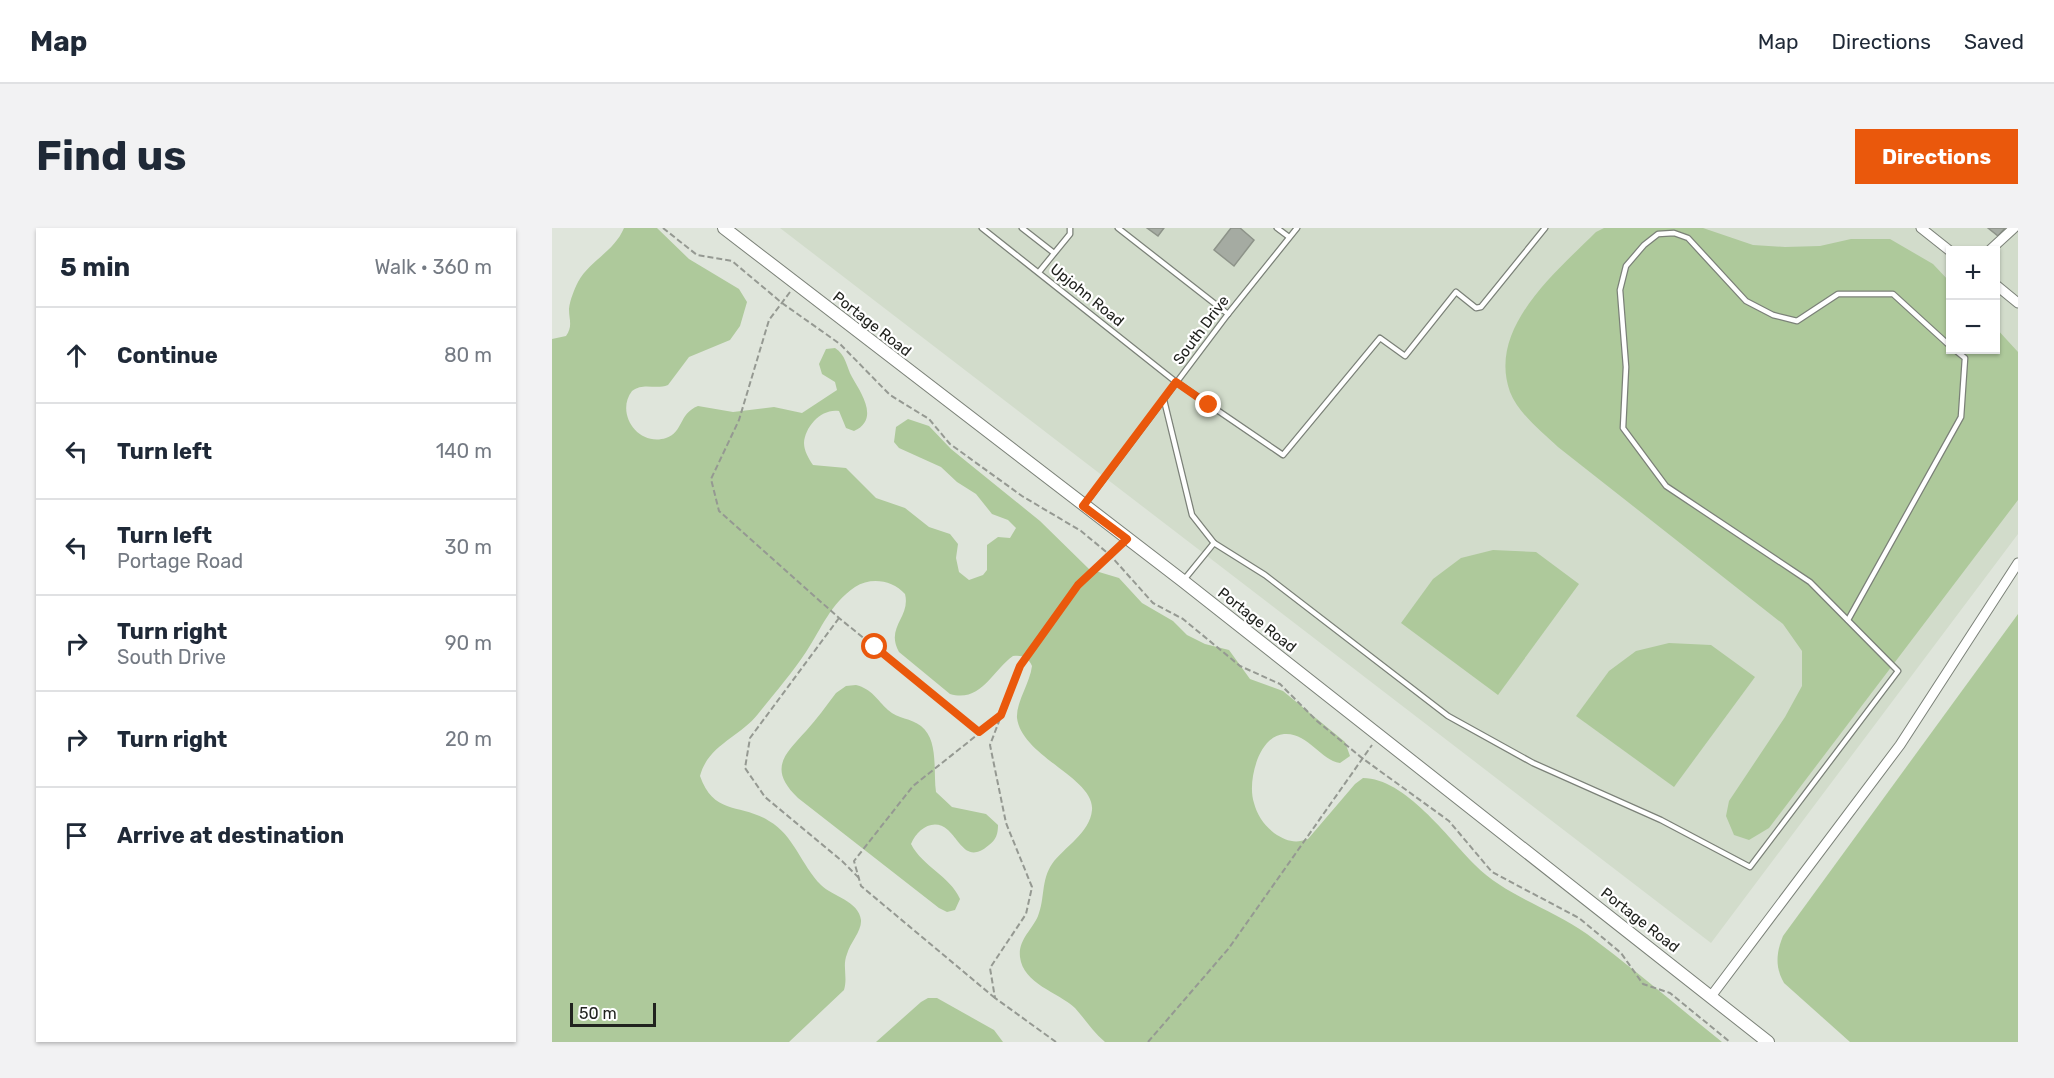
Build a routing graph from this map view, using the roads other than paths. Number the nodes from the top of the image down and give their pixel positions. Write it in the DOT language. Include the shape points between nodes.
graph roads {
  1 [pos="724,228"];
  2 [pos="982,228"];
  3 [pos="1022,228"];
  4 [pos="1070,228"];
  5 [pos="1118,228"];
  6 [pos="1277,228"];
  7 [pos="1297,228"];
  8 [pos="1545,228"];
  9 [pos="1921,228"];
  10 [pos="2016,228"];
  11 [pos="1289,237"];
  12 [pos="1995,246"];
  13 [pos="1946,248"];
  14 [pos="1054,253"];
  15 [pos="1039,272"];
  16 [pos="2000,289"];
  17 [pos="2018,303"];
  18 [pos="1228,314"];
  19 [pos="1946,342"];
  20 [pos="1960,354"];
  21 [pos="1176,382"];
  22 [pos="1164,400"];
  23 [pos="1083,506"];
  24 [pos="1214,543"];
  25 [pos="2018,563"];
  26 [pos="1183,581"];
  27 [pos="1848,620"];
  28 [pos="1712,995"];
  29 [pos="1768,1042"];
  1 -- 23 [label="main road, Portage Road"];
  2 -- 15 [label="lane, Upjohn Road"];
  3 -- 14 [label="lane"];
  4 -- 14 [label="lane" via="1070,234"];
  5 -- 18 [label="lane"];
  6 -- 11 [label="lane"];
  7 -- 11 [label="lane, South Drive"];
  8 -- 21 [label="lane, Upjohn Road" via="1481,307 1476,308 1456,292 1405,356 1380,338 1283,455"];
  9 -- 13 [label="street"];
  10 -- 12 [label="street"];
  11 -- 18 [label="lane, South Drive"];
  14 -- 15 [label="lane"];
  15 -- 21 [label="lane, Upjohn Road"];
  16 -- 17 [label="street"];
  18 -- 21 [label="lane, South Drive"];
  19 -- 27 [label="lane" via="1893,294 1838,294 1797,321 1773,315 1746,301 1688,238 1674,232 1658,234 1626,266 1620,290 1626,367 1623,428 1666,486 1810,582"];
  20 -- 27 [label="lane" via="1965,358 1961,417"];
  21 -- 22 [label="lane, South Drive"];
  22 -- 23 [label="lane, South Drive"];
  22 -- 24 [label="lane" via="1192,515"];
  23 -- 26 [label="main road, Portage Road"];
  24 -- 26 [label="lane"];
  24 -- 27 [label="lane" via="1265,575 1448,716 1533,763 1661,820 1750,867 1898,671"];
  25 -- 28 [label="street" via="1900,745"];
  26 -- 28 [label="main road, Portage Road"];
  28 -- 29 [label="main road, Portage Road"];
}
